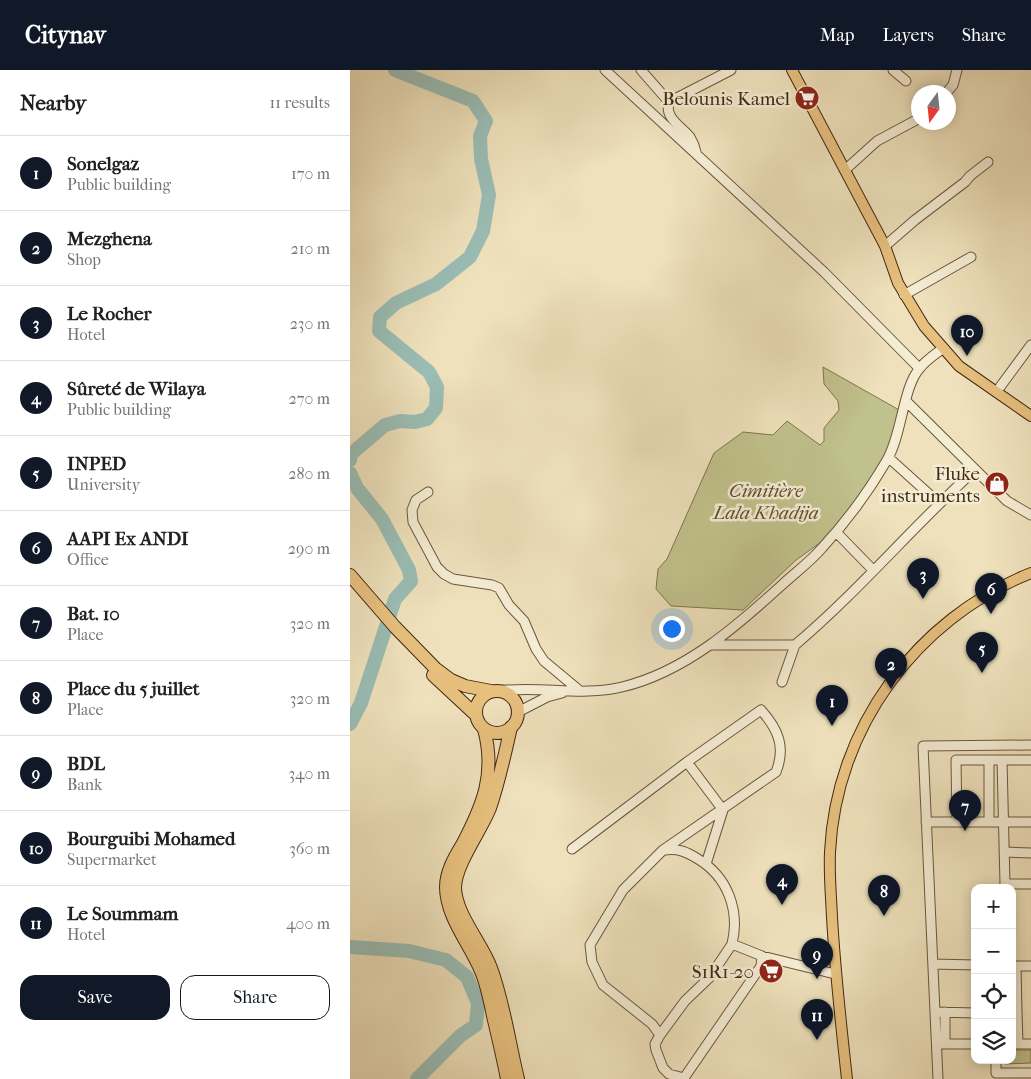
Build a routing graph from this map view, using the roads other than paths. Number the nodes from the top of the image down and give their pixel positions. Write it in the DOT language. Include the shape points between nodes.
graph roads {
  1 [pos="605,70"];
  2 [pos="641,70"];
  3 [pos="731,70"];
  4 [pos="792,70"];
  5 [pos="894,70"];
  6 [pos="957,70"];
  7 [pos="906,81"];
  8 [pos="954,85"];
  9 [pos="669,102"];
  10 [pos="911,123"];
  11 [pos="697,155"];
  12 [pos="988,162"];
  13 [pos="845,170"];
  14 [pos="885,246"];
  15 [pos="972,257"];
  16 [pos="904,295"];
  17 [pos="1031,345"];
  18 [pos="947,352"];
  19 [pos="1028,358"];
  20 [pos="919,368"];
  21 [pos="1000,387"];
  22 [pos="906,401"];
  23 [pos="1031,409"];
  24 [pos="1031,416"];
  25 [pos="889,458"];
  26 [pos="974,470"];
  27 [pos="428,492"];
  28 [pos="939,503"];
  29 [pos="1031,515"];
  30 [pos="836,532"];
  31 [pos="873,570"];
  32 [pos="1031,573"];
  33 [pos="350,575"];
  34 [pos="350,588"];
  35 [pos="378,614"];
  36 [pos="393,630"];
  37 [pos="710,644"];
  38 [pos="795,645"];
  39 [pos="782,682"];
  40 [pos="494,691"];
  41 [pos="580,691"];
  42 [pos="568,692"];
  43 [pos="518,712"];
  44 [pos="476,715"];
  45 [pos="511,727"];
  46 [pos="484,729"];
  47 [pos="1031,746"];
  48 [pos="989,760"];
  49 [pos="1002,760"];
  50 [pos="1031,760"];
  51 [pos="687,762"];
  52 [pos="723,810"];
  53 [pos="926,822"];
  54 [pos="957,822"];
  55 [pos="989,822"];
  56 [pos="1004,822"];
  57 [pos="1031,822"];
  58 [pos="572,849"];
  59 [pos="663,850"];
  60 [pos="1004,852"];
  61 [pos="1031,852"];
  62 [pos="706,864"];
  63 [pos="1031,884"];
  64 [pos="732,944"];
  65 [pos="762,956"];
  66 [pos="933,964"];
  67 [pos="971,965"];
  68 [pos="1016,966"];
  69 [pos="1031,966"];
  70 [pos="835,974"];
  71 [pos="940,1012"];
  72 [pos="971,1013"];
  73 [pos="660,1035"];
  74 [pos="941,1044"];
  75 [pos="971,1044"];
  76 [pos="1016,1044"];
  77 [pos="1031,1044"];
  78 [pos="1031,1073"];
  79 [pos="996,1076"];
  80 [pos="507,1079"];
  81 [pos="518,1079"];
  82 [pos="847,1079"];
  83 [pos="938,1079"];
  1 -- 11 [label="street"];
  2 -- 9 [label="street"];
  3 -- 9 [label="street"];
  4 -- 13 [label="main road"];
  5 -- 7 [label="street"];
  6 -- 8 [label="street"];
  9 -- 11 [label="street" via="669,115 691,138"];
  10 -- 13 [label="street" via="877,141"];
  11 -- 20 [label="street" via="824,272"];
  12 -- 14 [label="street"];
  13 -- 14 [label="main road"];
  14 -- 16 [label="main road"];
  15 -- 16 [label="street"];
  16 -- 18 [label="main road" via="924,326"];
  17 -- 19 [label="street"];
  18 -- 20 [label="street"];
  18 -- 21 [label="main road"];
  18 -- 24 [label="main road" via="965,370"];
  19 -- 21 [label="street"];
  20 -- 22 [label="street"];
  21 -- 23 [label="main road"];
  22 -- 25 [label="street"];
  22 -- 26 [label="street"];
  25 -- 28 [label="street"];
  25 -- 30 [label="street"];
  26 -- 28 [label="street"];
  26 -- 29 [label="street" via="1007,501"];
  27 -- 41 [label="street" via="416,500 411,516 440,571 453,579 499,588 526,624 540,656"];
  28 -- 31 [label="street"];
  30 -- 31 [label="street"];
  30 -- 37 [label="street" via="759,606"];
  31 -- 38 [label="street" via="827,618"];
  32 -- 70 [label="main road" via="994,590 938,629 913,653 887,686 867,720 853,749 834,816 830,852"];
  33 -- 35 [label="highway"];
  34 -- 35 [label="highway"];
  35 -- 36 [label="highway"];
  36 -- 40 [label="highway" via="443,675 465,686"];
  36 -- 44 [label="highway" via="428,671"];
  37 -- 38 [label="street"];
  37 -- 41 [label="street" via="686,661 643,680 623,687"];
  38 -- 39 [label="street"];
  40 -- 42 [label="street" via="546,689"];
  40 -- 43 [label="highway" via="504,692 514,700"];
  40 -- 44 [label="highway" via="480,698"];
  41 -- 42 [label="street"];
  42 -- 43 [label="street" via="547,697"];
  43 -- 45 [label="highway"];
  44 -- 46 [label="highway"];
  45 -- 46 [label="highway" via="498,732"];
  45 -- 81 [label="highway" via="497,788 458,872 455,890 461,910 493,974"];
  46 -- 80 [label="highway" via="490,759 487,787 475,820 448,872 446,886 448,903 482,972"];
  47 -- 53 [label="street" via="923,746"];
  48 -- 49 [label="street"];
  48 -- 54 [label="street" via="956,760"];
  48 -- 55 [label="street"];
  49 -- 50 [label="street"];
  49 -- 56 [label="street"];
  51 -- 52 [label="street"];
  51 -- 52 [label="street" via="761,710 773,723 781,758 776,772"];
  51 -- 58 [label="street"];
  52 -- 59 [label="street"];
  52 -- 62 [label="street"];
  53 -- 54 [label="street"];
  53 -- 66 [label="street"];
  54 -- 55 [label="street"];
  55 -- 56 [label="street"];
  56 -- 57 [label="street"];
  56 -- 60 [label="street"];
  59 -- 62 [label="street" via="680,850"];
  59 -- 73 [label="street" via="623,890 590,945 592,962 603,985 652,1024"];
  60 -- 61 [label="street"];
  60 -- 63 [label="street" via="1005,884"];
  62 -- 64 [label="street" via="721,879 732,903"];
  64 -- 65 [label="street"];
  64 -- 73 [label="street" via="710,977 685,1001"];
  65 -- 70 [label="street"];
  65 -- 73 [label="street" via="761,966 684,1078 669,1074 663,1068 655,1044"];
  66 -- 67 [label="street"];
  66 -- 71 [label="street"];
  68 -- 69 [label="street"];
  70 -- 82 [label="main road"];
  71 -- 72 [label="street"];
  71 -- 74 [label="street"];
  74 -- 75 [label="street"];
  74 -- 83 [label="street"];
  76 -- 77 [label="street"];
  78 -- 79 [label="street"];
}
